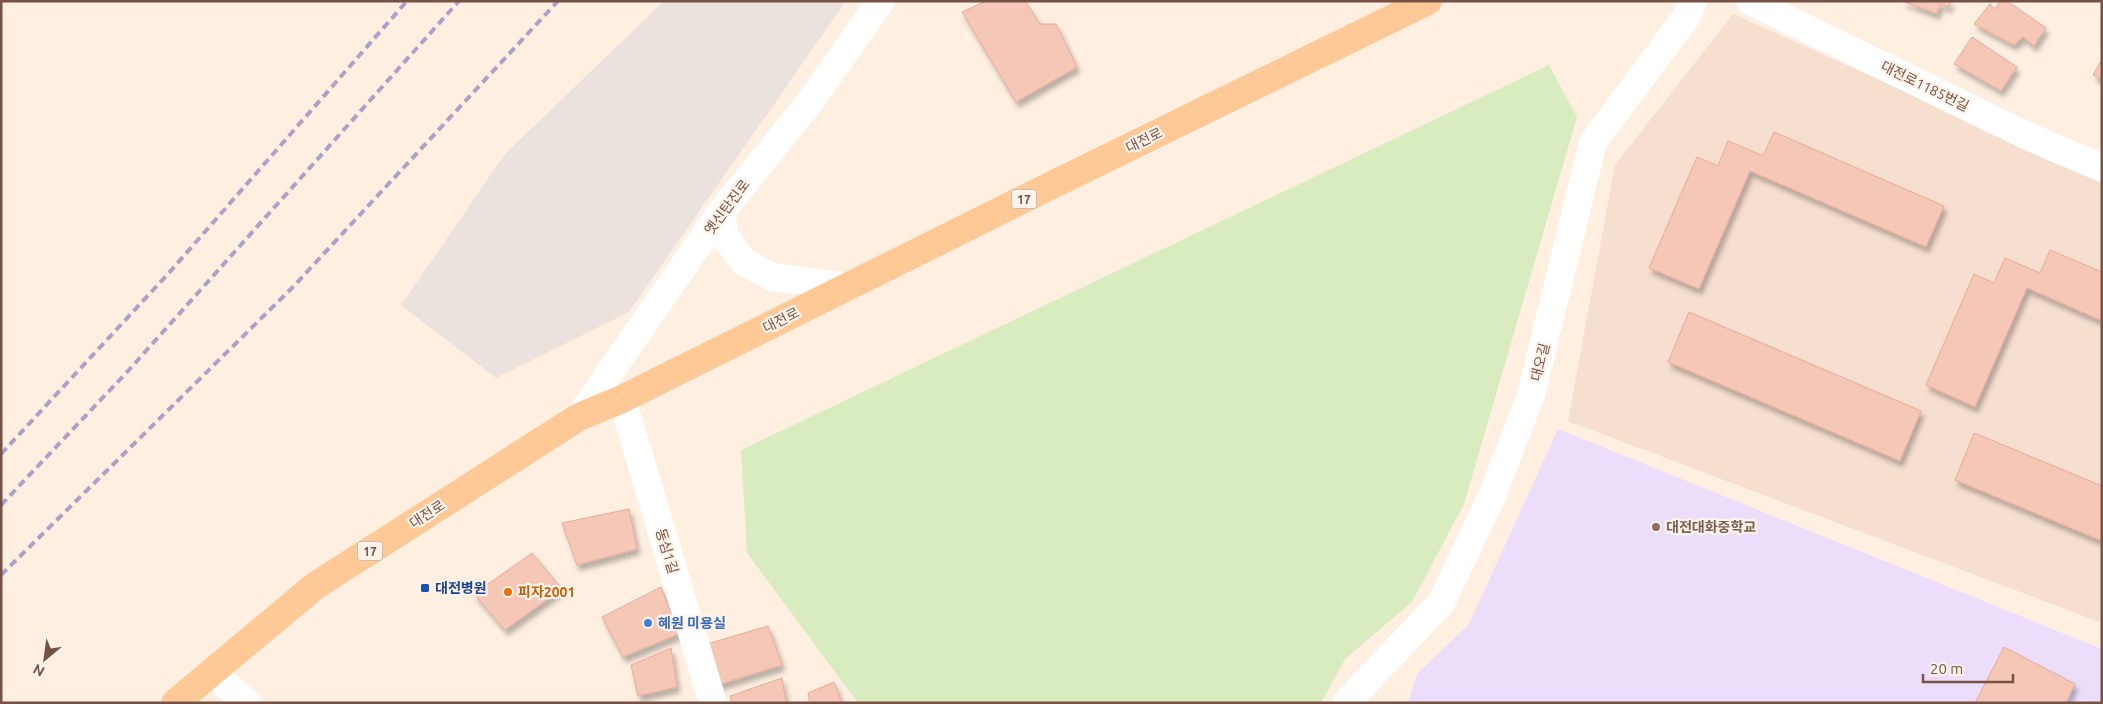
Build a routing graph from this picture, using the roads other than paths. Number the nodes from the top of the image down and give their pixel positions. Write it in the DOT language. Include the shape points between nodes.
graph roads {
  1 [pos="881,1"];
  2 [pos="1428,1"];
  3 [pos="1693,1"];
  4 [pos="1750,1"];
  5 [pos="2102,168"];
  6 [pos="721,212"];
  7 [pos="847,287"];
  8 [pos="622,400"];
  9 [pos="579,417"];
  10 [pos="213,673"];
  11 [pos="175,703"];
  12 [pos="247,703"];
  13 [pos="713,703"];
  14 [pos="1346,703"];
  1 -- 6 [label="street, 옛신탄진로" via="809,103"];
  2 -- 7 [label="main road, 대전로 / 17"];
  3 -- 14 [label="street, 대오길" via="1687,16 1594,142 1531,395 1492,496 1441,603"];
  4 -- 5 [label="street, 대전로1185번길" via="2025,135"];
  6 -- 7 [label="street" via="725,237 744,262 772,277"];
  6 -- 9 [label="street, 옛신탄진로"];
  7 -- 8 [label="main road, 대전로 / 17"];
  8 -- 9 [label="main road, 대전로 / 17"];
  8 -- 13 [label="street, 동심1길"];
  9 -- 10 [label="main road, 대전로 / 17" via="315,586"];
  10 -- 11 [label="main road, 대전로 / 17"];
  10 -- 12 [label="street"];
}
